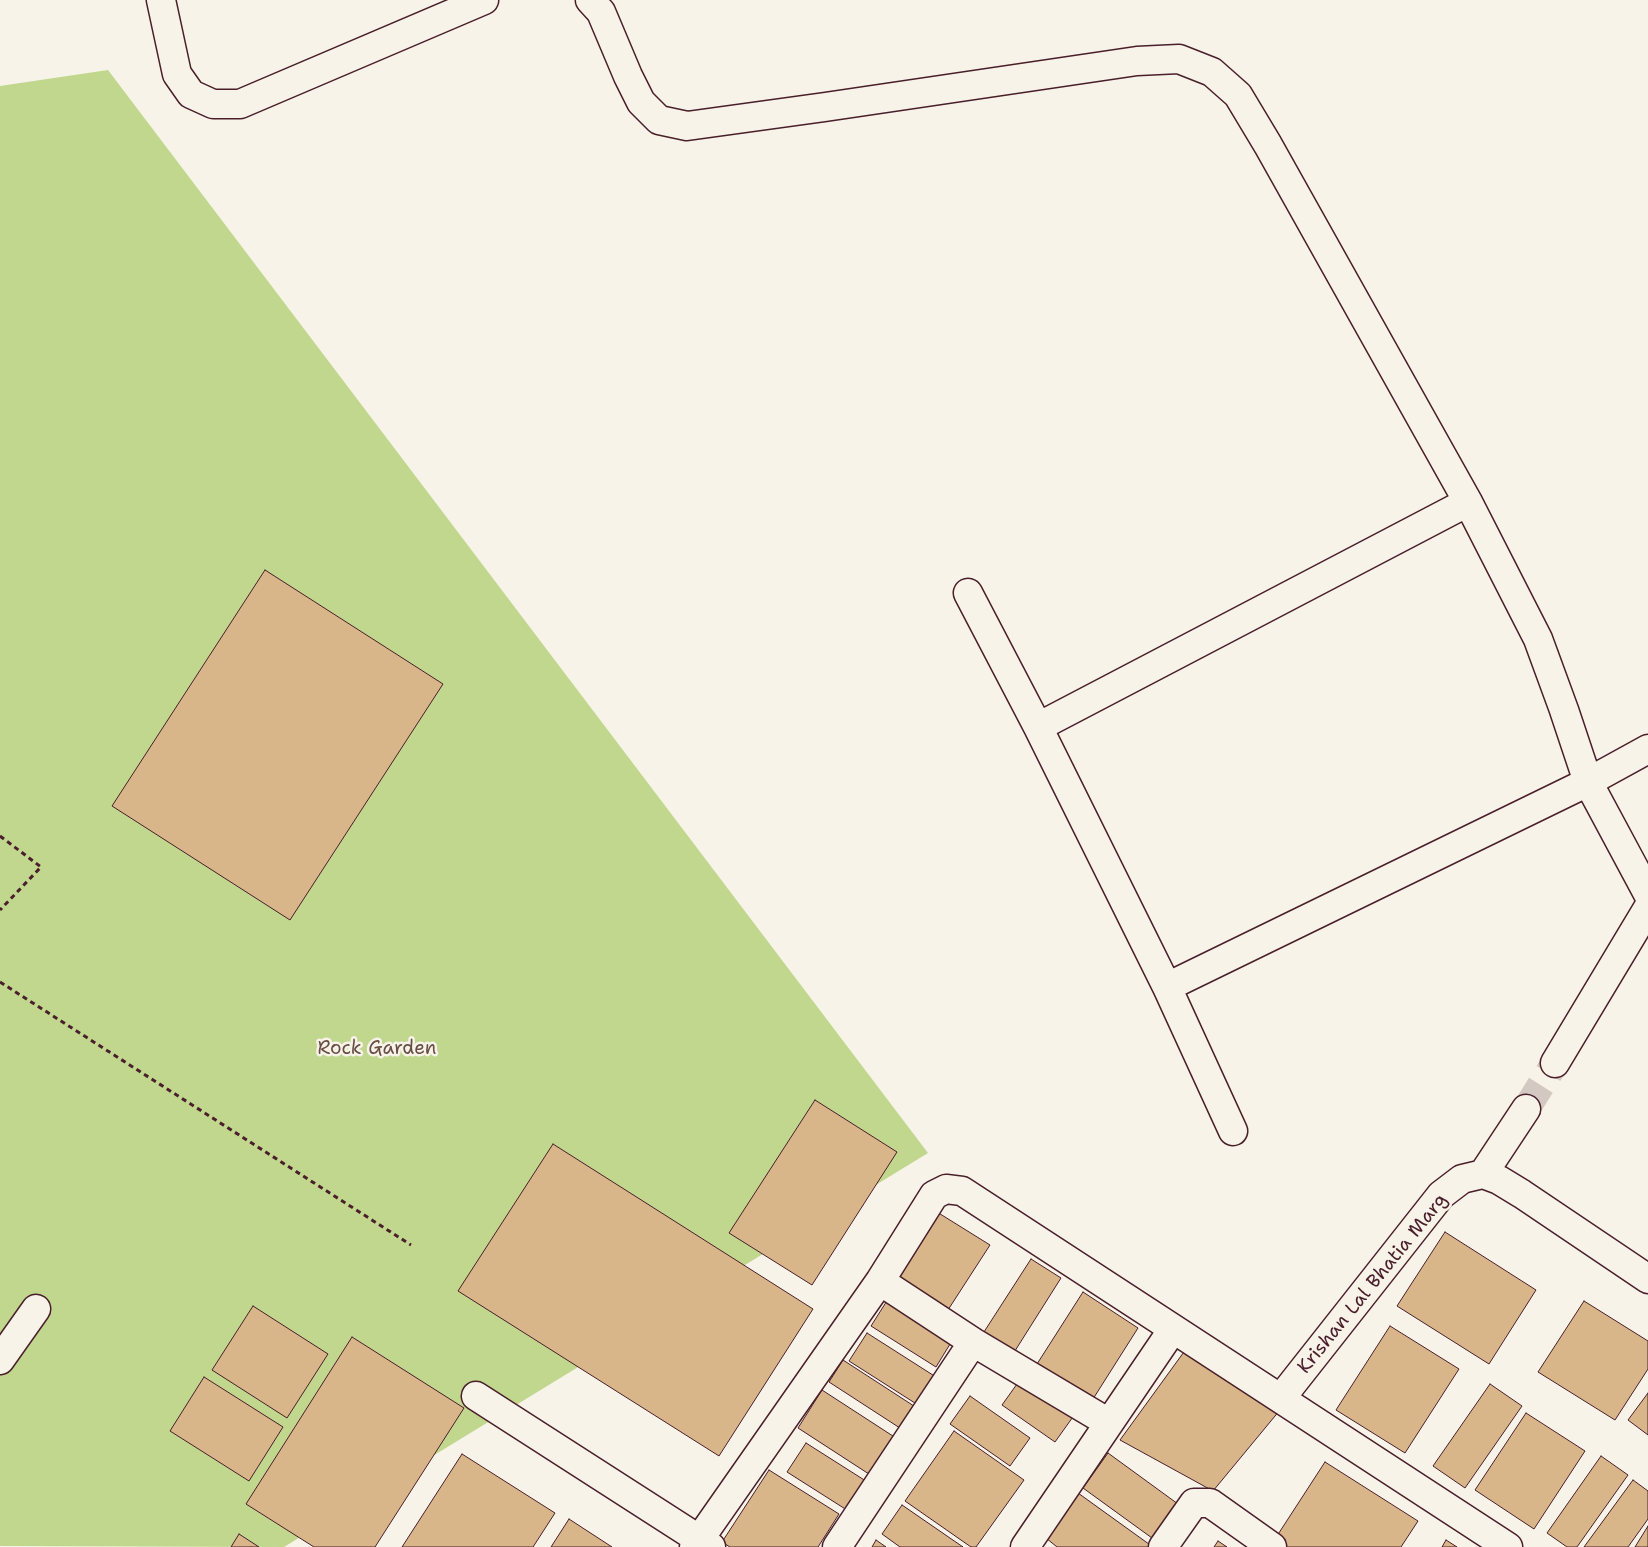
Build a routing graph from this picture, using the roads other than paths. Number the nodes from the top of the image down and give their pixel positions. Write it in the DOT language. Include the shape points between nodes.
graph roads {
  1 [pos="160,0"];
  2 [pos="484,0"];
  3 [pos="590,0"];
  4 [pos="1468,502"];
  5 [pos="968,593"];
  6 [pos="1038,726"];
  7 [pos="1648,749"];
  8 [pos="1588,782"];
  9 [pos="1648,894"];
  10 [pos="1648,908"];
  11 [pos="1167,987"];
  12 [pos="1555,1064"];
  13 [pos="1526,1109"];
  14 [pos="1233,1132"];
  15 [pos="1483,1174"];
  16 [pos="1648,1279"];
  17 [pos="880,1281"];
  18 [pos="36,1309"];
  19 [pos="1173,1329"];
  20 [pos="972,1342"];
  21 [pos="0,1360"];
  22 [pos="476,1396"];
  23 [pos="1281,1398"];
  24 [pos="1109,1423"];
  25 [pos="701,1544"];
  26 [pos="837,1547"];
  27 [pos="1025,1547"];
  28 [pos="1163,1547"];
  29 [pos="1272,1547"];
  30 [pos="1508,1547"];
  1 -- 2 [label="street" via="176,74 191,94 213,104 240,104"];
  3 -- 4 [label="street" via="601,12 641,102 659,120 687,126 1137,61 1179,59 1212,72 1238,95 1268,145"];
  4 -- 6 [label="street"];
  4 -- 8 [label="street" via="1538,639"];
  5 -- 6 [label="street"];
  6 -- 11 [label="street"];
  7 -- 8 [label="street"];
  8 -- 9 [label="street"];
  8 -- 11 [label="street"];
  10 -- 12 [label="street"];
  11 -- 14 [label="street"];
  13 -- 15 [label="street"];
  15 -- 16 [label="street" via="1522,1194"];
  15 -- 23 [label="street, Krishan Lal Bhatia Marg" via="1462,1179 1441,1195"];
  17 -- 19 [label="street" via="934,1195 946,1189 962,1191"];
  17 -- 20 [label="street"];
  17 -- 25 [label="street"];
  18 -- 21 [label="street"];
  19 -- 23 [label="street"];
  19 -- 24 [label="street"];
  20 -- 24 [label="street"];
  20 -- 26 [label="street"];
  22 -- 25 [label="street"];
  23 -- 30 [label="street"];
  24 -- 27 [label="street"];
  28 -- 29 [label="street" via="1194,1503 1210,1503"];
}
